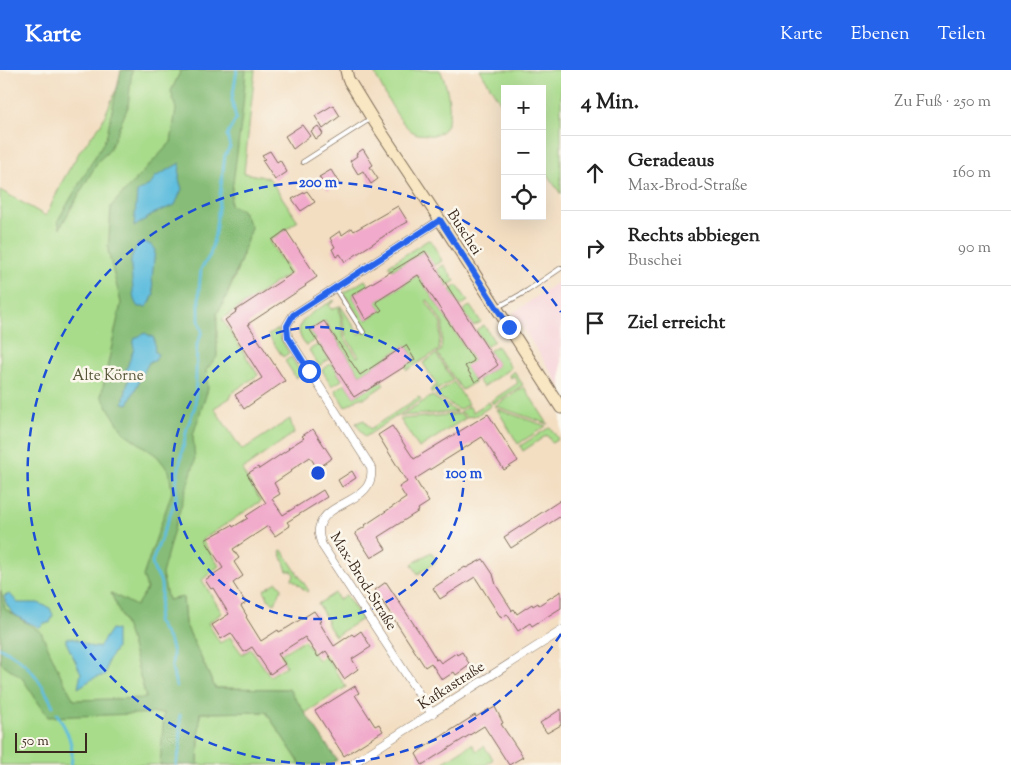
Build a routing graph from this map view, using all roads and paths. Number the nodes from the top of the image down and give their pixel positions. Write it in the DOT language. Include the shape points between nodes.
graph roads {
  1 [pos="346,70"];
  2 [pos="372,118"];
  3 [pos="303,162"];
  4 [pos="440,220"];
  5 [pos="561,268"];
  6 [pos="335,288"];
  7 [pos="496,308"];
  8 [pos="363,332"];
  9 [pos="561,408"];
  10 [pos="561,632"];
  11 [pos="432,714"];
  12 [pos="356,764"];
  1 -- 2 [label="street, Buschei" via="348,79"];
  2 -- 3 [label="lane"];
  2 -- 4 [label="street, Buschei"];
  4 -- 6 [label="street, Max-Brod-Straße"];
  4 -- 7 [label="street, Buschei"];
  5 -- 7 [label="lane"];
  6 -- 8 [label="lane"];
  6 -- 11 [label="street, Max-Brod-Straße" via="293,315 287,326 288,337 366,459 372,476 365,490 326,516 319,534 322,545"];
  7 -- 9 [label="street, Buschei"];
  10 -- 11 [label="street, Kafkastraße"];
  11 -- 12 [label="street, Kafkastraße"];
}
